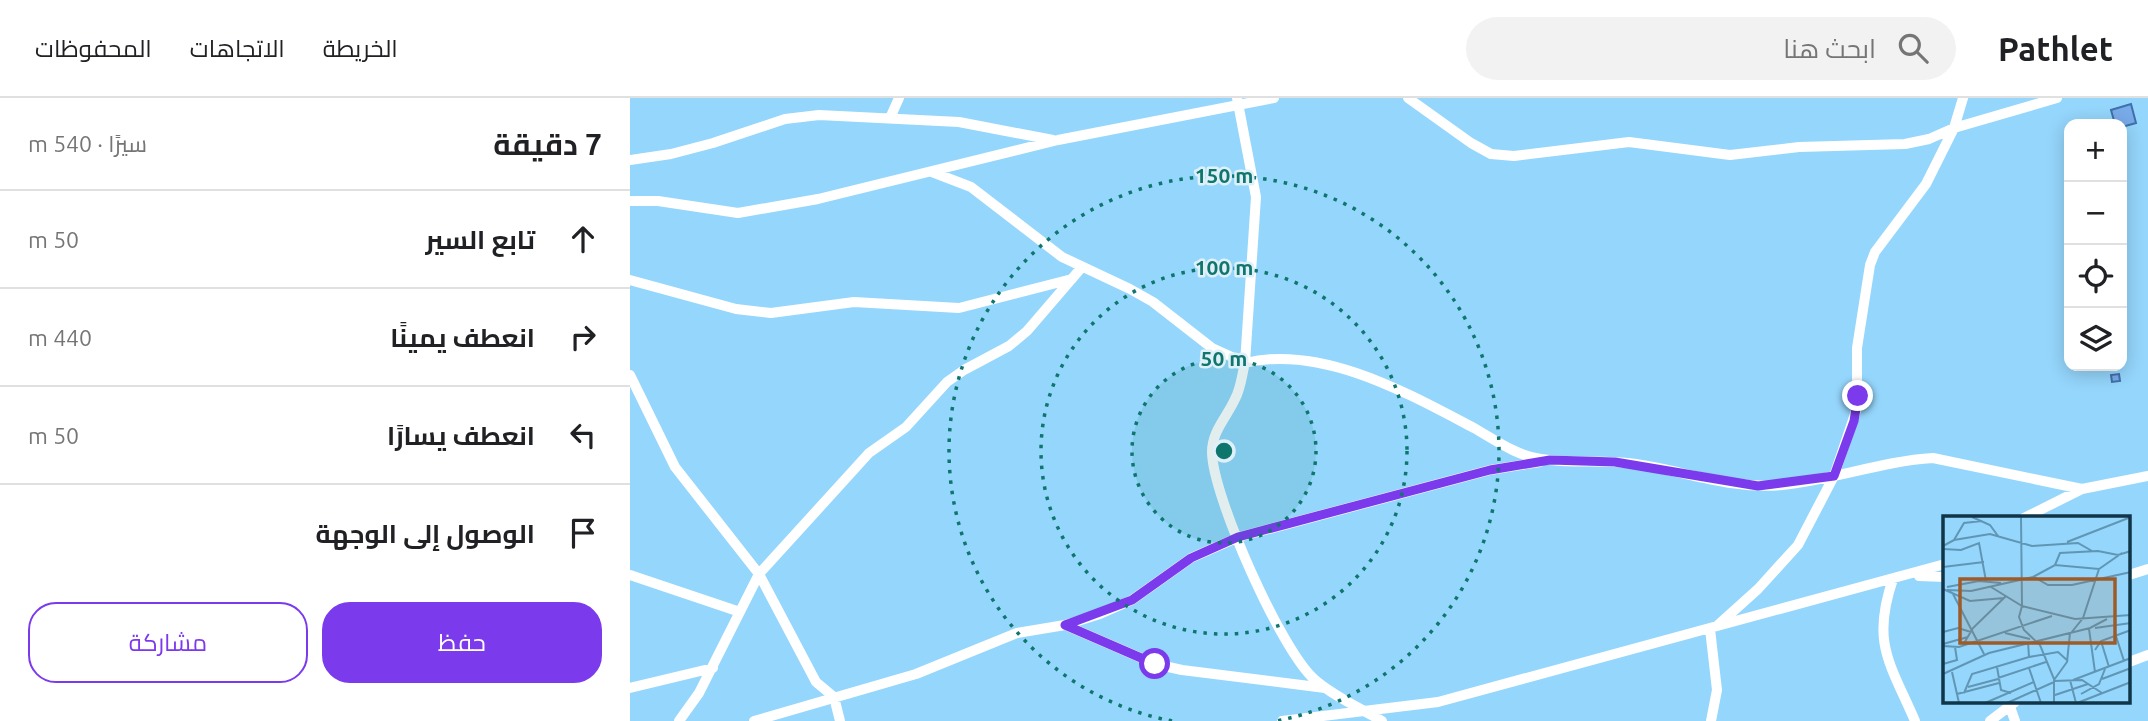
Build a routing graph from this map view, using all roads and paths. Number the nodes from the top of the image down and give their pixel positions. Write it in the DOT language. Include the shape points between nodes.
graph roads {
  1 [pos="899,98"];
  2 [pos="1274,98"];
  3 [pos="1408,98"];
  4 [pos="1963,98"];
  5 [pos="2057,98"];
  6 [pos="1238,102"];
  7 [pos="890,118"];
  8 [pos="1954,128"];
  9 [pos="1058,141"];
  10 [pos="630,160"];
  11 [pos="933,172"];
  12 [pos="630,201"];
  13 [pos="1082,267"];
  14 [pos="1072,279"];
  15 [pos="630,280"];
  16 [pos="1245,363"];
  17 [pos="630,375"];
  18 [pos="1550,460"];
  19 [pos="1834,476"];
  20 [pos="2148,477"];
  21 [pos="2082,489"];
  22 [pos="2028,516"];
  23 [pos="1238,537"];
  24 [pos="1943,565"];
  25 [pos="2148,569"];
  26 [pos="758,574"];
  27 [pos="630,575"];
  28 [pos="2130,575"];
  29 [pos="1909,576"];
  30 [pos="1943,577"];
  31 [pos="1894,579"];
  32 [pos="740,612"];
  33 [pos="1065,625"];
  34 [pos="1713,628"];
  35 [pos="2148,655"];
  36 [pos="2130,662"];
  37 [pos="713,668"];
  38 [pos="630,688"];
  39 [pos="1329,689"];
  40 [pos="834,697"];
  41 [pos="2011,704"];
  42 [pos="1365,711"];
  43 [pos="1299,719"];
  44 [pos="678,721"];
  45 [pos="754,721"];
  46 [pos="840,721"];
  47 [pos="1282,721"];
  48 [pos="1382,721"];
  49 [pos="1711,721"];
  50 [pos="1915,721"];
  51 [pos="1990,721"];
  1 -- 7 [label="street"];
  2 -- 6 [label="street"];
  3 -- 8 [label="street" via="1491,154 1514,156 1629,142 1730,155 1799,147 1905,144"];
  4 -- 8 [label="street"];
  5 -- 8 [label="street"];
  6 -- 9 [label="street"];
  6 -- 16 [label="street" via="1256,197"];
  7 -- 9 [label="street" via="959,122"];
  7 -- 10 [label="street" via="819,115 785,119 713,143"];
  8 -- 19 [label="street" via="1926,184 1870,265 1857,348 1857,408"];
  9 -- 11 [label="street"];
  11 -- 12 [label="street" via="737,213"];
  11 -- 13 [label="street" via="985,197 1042,244"];
  13 -- 14 [label="street"];
  13 -- 16 [label="street" via="1153,302 1212,348"];
  14 -- 15 [label="street" via="959,308 854,302 771,313 736,309"];
  14 -- 26 [label="street" via="1027,331 956,376 906,427 869,453"];
  16 -- 18 [label="street" via="1293,361 1350,370 1409,394 1524,455"];
  16 -- 23 [label="street" via="1237,396 1218,428 1212,449 1220,492"];
  17 -- 26 [label="street" via="687,486"];
  18 -- 19 [label="street" via="1636,464 1758,486"];
  18 -- 23 [label="street" via="1490,470"];
  19 -- 21 [label="street" via="1933,458"];
  19 -- 34 [label="street" via="1798,545"];
  20 -- 21 [label="street"];
  21 -- 22 [label="street"];
  23 -- 33 [label="street" via="1191,558 1132,600"];
  23 -- 39 [label="street" via="1261,593 1289,643 1313,679"];
  24 -- 29 [label="street"];
  25 -- 28 [label="street"];
  26 -- 32 [label="street"];
  26 -- 40 [label="street" via="816,682"];
  27 -- 32 [label="street"];
  29 -- 30 [label="street"];
  29 -- 31 [label="street"];
  31 -- 34 [label="street"];
  31 -- 50 [label="street" via="1883,610 1884,648"];
  32 -- 37 [label="street"];
  33 -- 39 [label="street" via="1164,666"];
  33 -- 40 [label="street" via="1017,633 916,674"];
  34 -- 42 [label="street" via="1438,702"];
  34 -- 49 [label="street" via="1717,690"];
  35 -- 36 [label="street"];
  37 -- 38 [label="street"];
  37 -- 44 [label="street"];
  39 -- 42 [label="street"];
  40 -- 45 [label="street"];
  40 -- 46 [label="street"];
  41 -- 51 [label="street"];
  42 -- 43 [label="street"];
  42 -- 48 [label="street"];
  43 -- 47 [label="street"];
}
